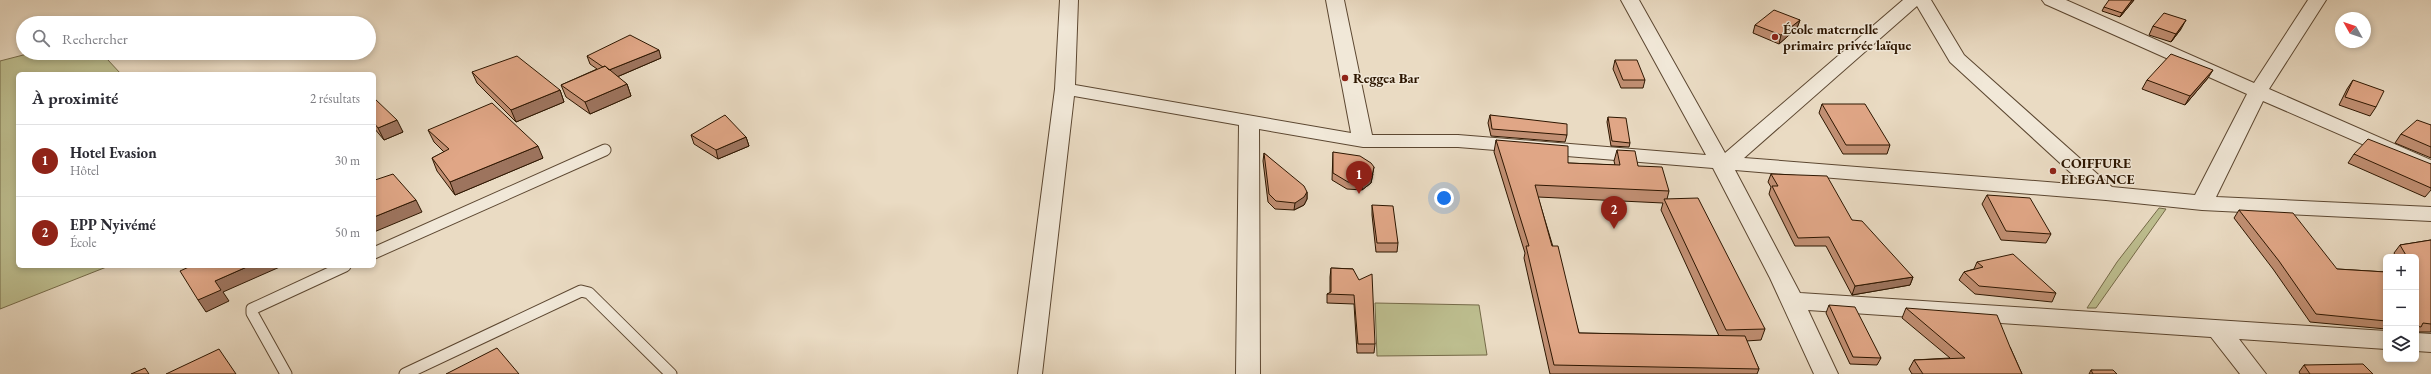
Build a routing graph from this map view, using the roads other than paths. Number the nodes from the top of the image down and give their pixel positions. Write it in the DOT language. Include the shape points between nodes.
graph roads {
  1 [pos="1069,0"];
  2 [pos="1335,0"];
  3 [pos="1630,0"];
  4 [pos="1913,0"];
  5 [pos="1922,0"];
  6 [pos="2051,0"];
  7 [pos="2317,0"];
  8 [pos="1065,89"];
  9 [pos="2258,92"];
  10 [pos="1249,122"];
  11 [pos="1363,141"];
  12 [pos="605,150"];
  13 [pos="1724,162"];
  14 [pos="2431,168"];
  15 [pos="2106,193"];
  16 [pos="2202,203"];
  17 [pos="2431,214"];
  18 [pos="376,252"];
  19 [pos="341,268"];
  20 [pos="1793,301"];
  21 [pos="2217,328"];
  22 [pos="2383,340"];
  23 [pos="2419,342"];
  24 [pos="2431,343"];
  25 [pos="286,374"];
  26 [pos="405,374"];
  27 [pos="671,374"];
  28 [pos="1030,374"];
  29 [pos="1248,374"];
  30 [pos="1826,374"];
  31 [pos="2254,374"];
  1 -- 8 [label="street"];
  2 -- 11 [label="street"];
  3 -- 13 [label="street"];
  4 -- 13 [label="street"];
  5 -- 15 [label="street" via="1957,58"];
  6 -- 9 [label="street"];
  7 -- 9 [label="street"];
  8 -- 10 [label="street"];
  8 -- 28 [label="street"];
  9 -- 14 [label="street"];
  9 -- 16 [label="street"];
  10 -- 11 [label="street"];
  10 -- 29 [label="street"];
  11 -- 13 [label="street" via="1458,141"];
  12 -- 18 [label="lane"];
  13 -- 15 [label="street"];
  13 -- 20 [label="street"];
  15 -- 16 [label="street"];
  16 -- 17 [label="street"];
  19 -- 25 [label="lane" via="252,309"];
  20 -- 21 [label="street"];
  20 -- 30 [label="street"];
  21 -- 22 [label="street"];
  21 -- 31 [label="street"];
  23 -- 24 [label="street"];
  26 -- 27 [label="lane" via="580,291 589,293"];
}
